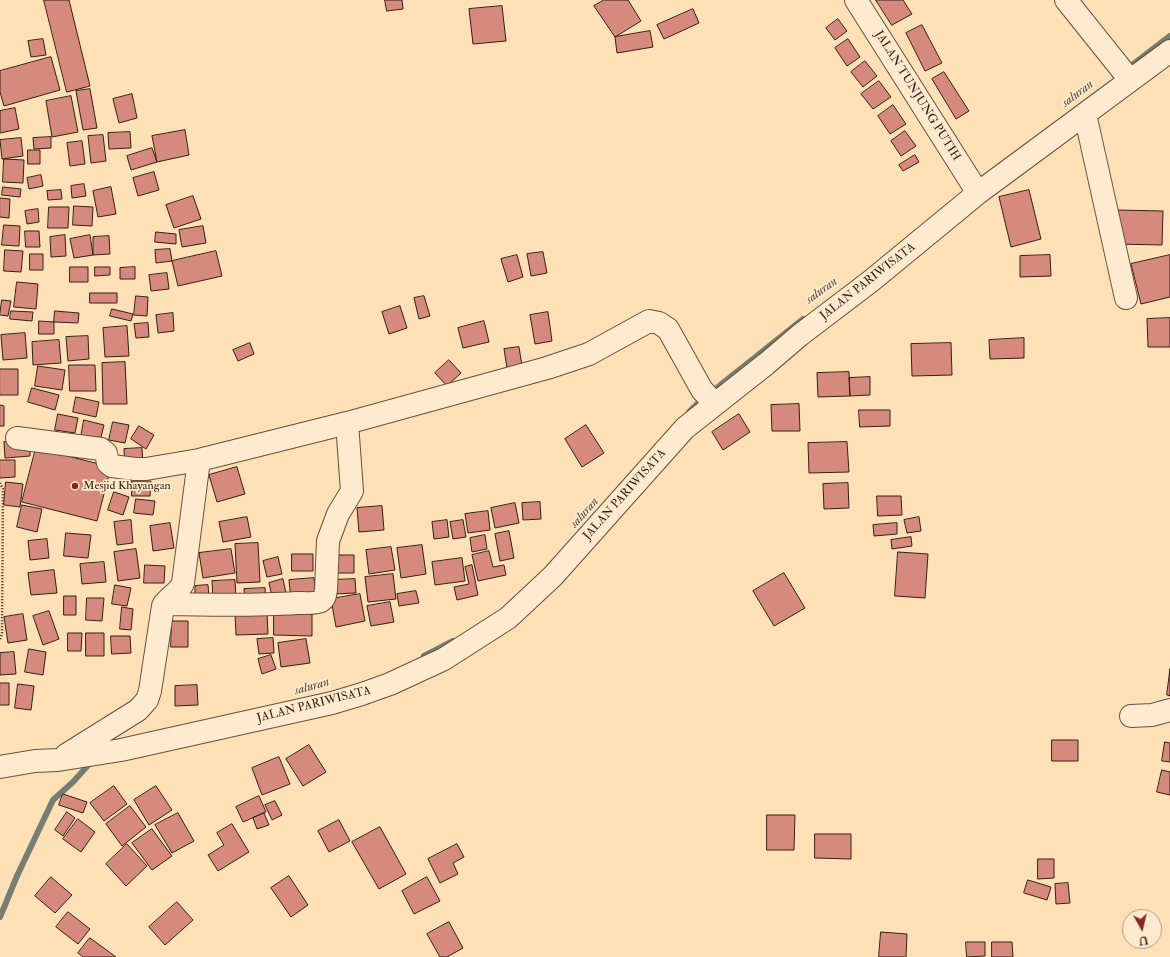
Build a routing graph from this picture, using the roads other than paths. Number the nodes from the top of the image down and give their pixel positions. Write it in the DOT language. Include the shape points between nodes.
graph roads {
  1 [pos="856,0"];
  2 [pos="1066,0"];
  3 [pos="1170,51"];
  4 [pos="1126,74"];
  5 [pos="1085,114"];
  6 [pos="974,186"];
  7 [pos="1126,298"];
  8 [pos="709,397"];
  9 [pos="347,423"];
  10 [pos="17,438"];
  11 [pos="200,460"];
  12 [pos="164,604"];
  13 [pos="1170,710"];
  14 [pos="1131,716"];
  15 [pos="58,760"];
  16 [pos="0,767"];
  1 -- 6 [label="street, JALAN TUNJUNG PUTIH"];
  2 -- 4 [label="street"];
  3 -- 4 [label="street, JALAN PARIWISATA"];
  4 -- 5 [label="street, JALAN PARIWISATA"];
  5 -- 6 [label="street, JALAN PARIWISATA"];
  5 -- 7 [label="street"];
  6 -- 8 [label="street, JALAN PARIWISATA" via="871,281 766,364"];
  8 -- 9 [label="street" via="668,328 649,321 589,354"];
  8 -- 15 [label="street, JALAN PARIWISATA" via="685,428 531,598 508,618 444,659 390,684 332,703 121,750"];
  9 -- 11 [label="street"];
  9 -- 12 [label="street" via="352,491 338,514 328,541 326,590 322,600 279,605"];
  10 -- 11 [label="street" via="101,449 105,452 108,463 124,469 146,469"];
  11 -- 12 [label="street" via="183,583"];
  12 -- 15 [label="street" via="147,700 138,710"];
  13 -- 14 [label="street"];
  15 -- 16 [label="street, JALAN PARIWISATA"];
}
